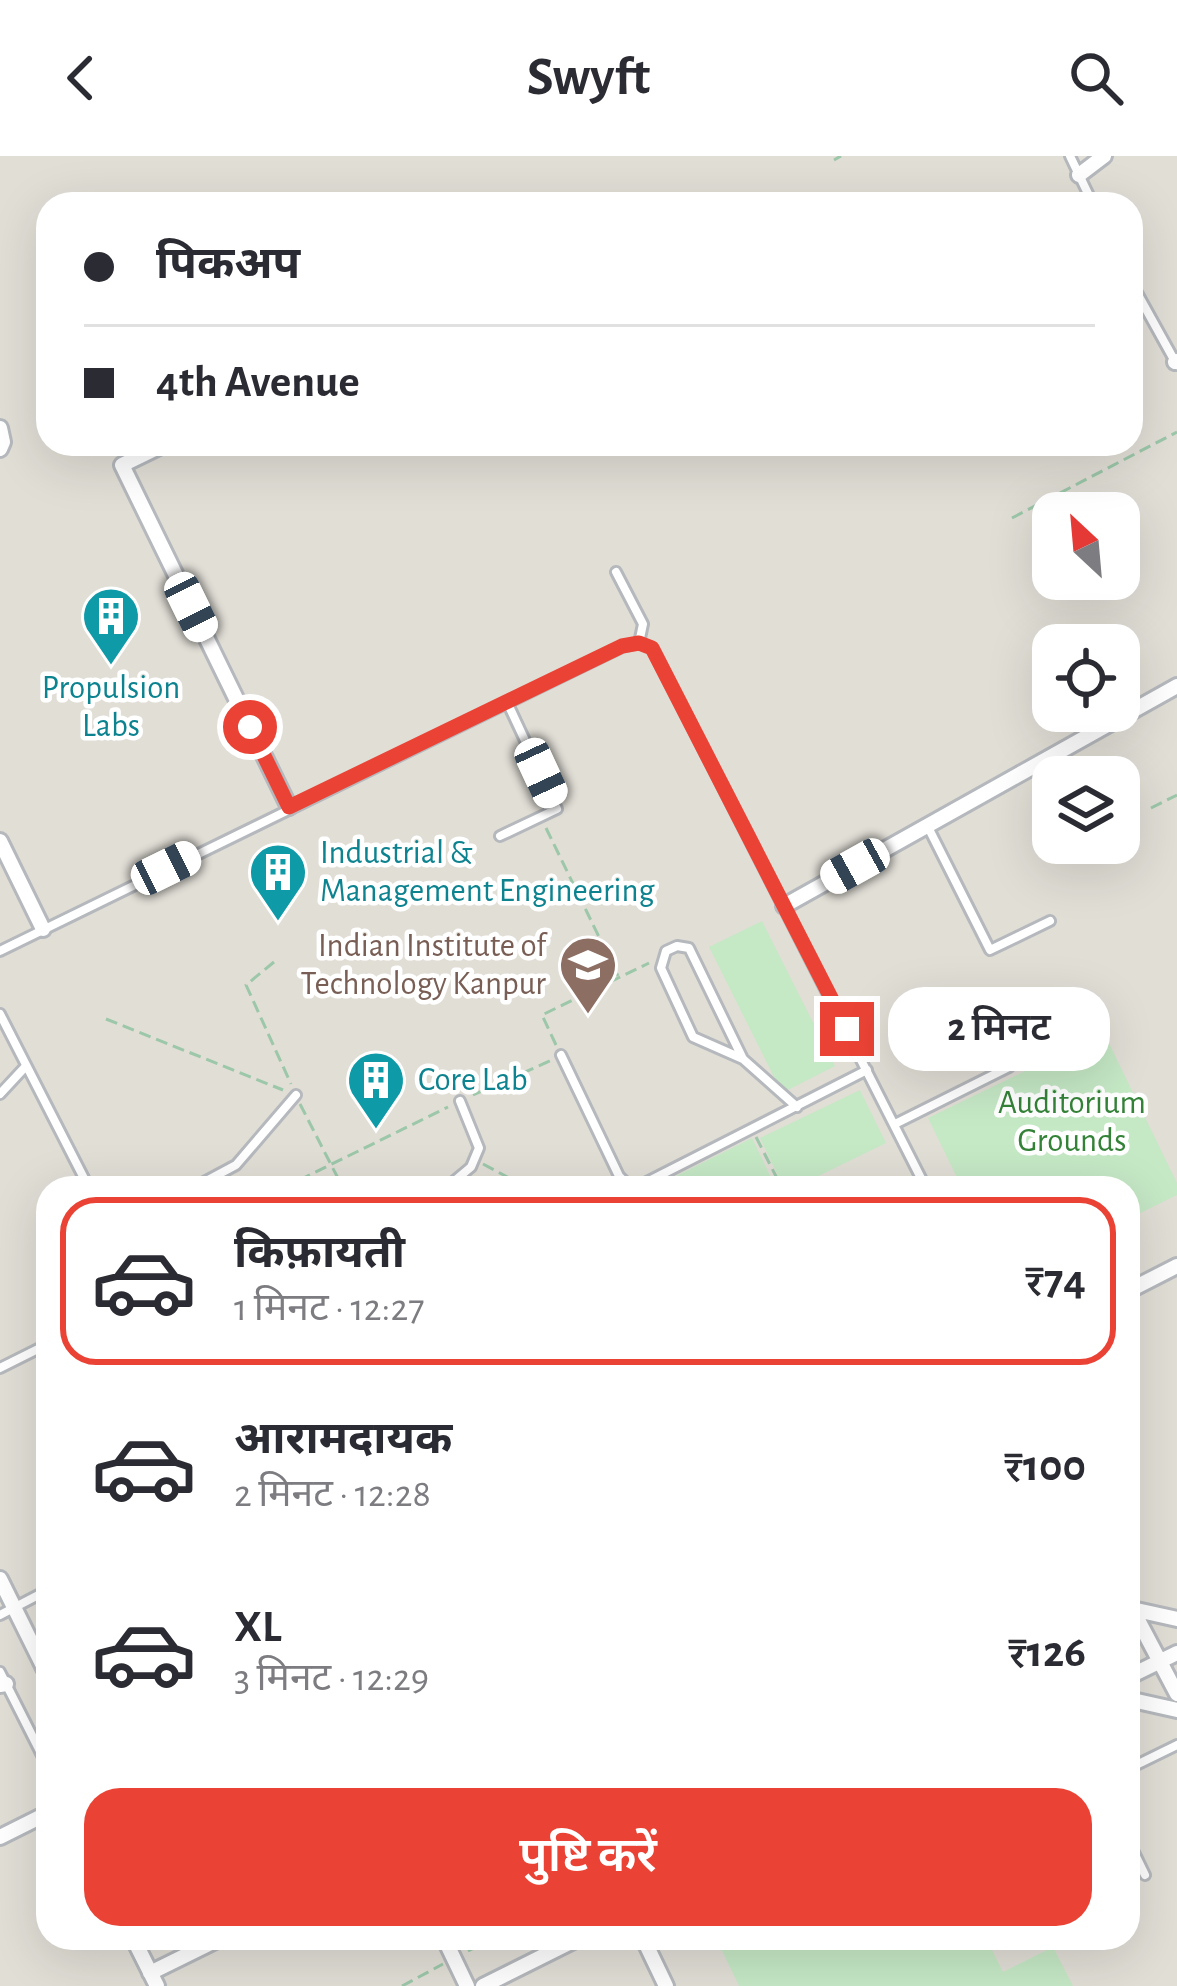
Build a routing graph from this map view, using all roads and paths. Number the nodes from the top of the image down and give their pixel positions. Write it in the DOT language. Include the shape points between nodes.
graph roads {
  1 [pos="842,156"];
  2 [pos="1070,156"];
  3 [pos="1104,156"];
  4 [pos="834,160"];
  5 [pos="1079,175"];
  6 [pos="1087,192"];
  7 [pos="1143,304"];
  8 [pos="1176,363"];
  9 [pos="0,428"];
  10 [pos="1177,432"];
  11 [pos="0,449"];
  12 [pos="1143,450"];
  13 [pos="139,456"];
  14 [pos="1131,456"];
  15 [pos="1012,518"];
  16 [pos="616,572"];
  17 [pos="639,643"];
  18 [pos="1177,686"];
  19 [pos="507,702"];
  20 [pos="1177,795"];
  21 [pos="289,807"];
  22 [pos="1151,808"];
  23 [pos="541,816"];
  24 [pos="927,825"];
  25 [pos="500,836"];
  26 [pos="0,841"];
  27 [pos="784,906"];
  28 [pos="1050,921"];
  29 [pos="44,929"];
  30 [pos="0,951"];
  31 [pos="560,956"];
  32 [pos="661,957"];
  33 [pos="274,962"];
  34 [pos="619,978"];
  35 [pos="604,985"];
  36 [pos="0,1014"];
  37 [pos="106,1019"];
  38 [pos="561,1055"];
  39 [pos="743,1059"];
  40 [pos="26,1066"];
  41 [pos="1009,1066"];
  42 [pos="868,1070"];
  43 [pos="0,1094"];
  44 [pos="296,1095"];
  45 [pos="460,1102"];
  46 [pos="797,1107"];
  47 [pos="895,1124"];
  48 [pos="753,1130"];
  49 [pos="475,1158"];
  50 [pos="331,1163"];
  51 [pos="499,1175"];
  52 [pos="82,1176"];
  53 [pos="216,1176"];
  54 [pos="306,1176"];
  55 [pos="337,1176"];
  56 [pos="460,1176"];
  57 [pos="619,1176"];
  58 [pos="658,1176"];
  59 [pos="776,1176"];
  60 [pos="920,1176"];
  61 [pos="1177,1266"];
  62 [pos="1140,1285"];
  63 [pos="36,1350"];
  64 [pos="0,1368"];
  65 [pos="0,1579"];
  66 [pos="36,1597"];
  67 [pos="7,1611"];
  68 [pos="1140,1611"];
  69 [pos="1177,1619"];
  70 [pos="1140,1628"];
  71 [pos="1177,1653"];
  72 [pos="36,1657"];
  73 [pos="1160,1662"];
  74 [pos="1140,1671"];
  75 [pos="2,1680"];
  76 [pos="1177,1694"];
  77 [pos="1140,1702"];
  78 [pos="1177,1710"];
  79 [pos="36,1744"];
  80 [pos="1177,1744"];
  81 [pos="1140,1762"];
  82 [pos="36,1819"];
  83 [pos="0,1837"];
  84 [pos="1140,1865"];
  85 [pos="1145,1875"];
  86 [pos="139,1950"];
  87 [pos="184,1950"];
  88 [pos="197,1950"];
  89 [pos="450,1950"];
  90 [pos="555,1950"];
  91 [pos="649,1950"];
  92 [pos="187,1955"];
  93 [pos="153,1979"];
  94 [pos="467,1986"];
  95 [pos="483,1986"];
  96 [pos="666,1986"];
  1 -- 4 [label="path"];
  2 -- 5 [label="lane"];
  3 -- 5 [label="street"];
  5 -- 6 [label="lane"];
  7 -- 8 [label="lane"];
  9 -- 11 [label="street"];
  10 -- 12 [label="path"];
  13 -- 21 [label="street" via="122,464"];
  14 -- 15 [label="path"];
  16 -- 17 [label="lane" via="643,624"];
  17 -- 19 [label="lane"];
  17 -- 27 [label="lane" via="652,648"];
  18 -- 24 [label="street"];
  19 -- 21 [label="lane"];
  19 -- 23 [label="lane" via="557,808"];
  20 -- 22 [label="path"];
  21 -- 29 [label="lane"];
  23 -- 25 [label="lane"];
  23 -- 34 [label="path"];
  24 -- 27 [label="street"];
  24 -- 28 [label="lane" via="990,950"];
  26 -- 29 [label="street"];
  27 -- 42 [label="lane"];
  29 -- 30 [label="lane"];
  31 -- 35 [label="path" via="600,975"];
  32 -- 34 [label="path"];
  32 -- 39 [label="lane" via="693,1037"];
  32 -- 39 [label="lane" via="689,948"];
  33 -- 44 [label="path" via="247,985"];
  34 -- 35 [label="path"];
  35 -- 38 [label="path" via="542,1015"];
  36 -- 40 [label="lane"];
  37 -- 44 [label="path"];
  38 -- 45 [label="path"];
  38 -- 57 [label="lane"];
  39 -- 46 [label="lane"];
  40 -- 43 [label="lane"];
  40 -- 52 [label="lane"];
  41 -- 47 [label="lane"];
  42 -- 46 [label="lane"];
  42 -- 47 [label="lane"];
  44 -- 50 [label="path"];
  44 -- 53 [label="lane" via="236,1165"];
  45 -- 49 [label="lane" via="479,1148"];
  45 -- 50 [label="path"];
  46 -- 48 [label="lane"];
  47 -- 60 [label="lane"];
  48 -- 58 [label="lane"];
  48 -- 59 [label="path"];
  49 -- 51 [label="path"];
  49 -- 56 [label="lane"];
  50 -- 54 [label="path"];
  50 -- 55 [label="path"];
  61 -- 62 [label="street"];
  63 -- 64 [label="lane"];
  65 -- 67 [label="street"];
  66 -- 67 [label="lane"];
  67 -- 72 [label="street"];
  68 -- 69 [label="street"];
  70 -- 73 [label="street"];
  71 -- 73 [label="street"];
  73 -- 74 [label="street"];
  73 -- 76 [label="street"];
  75 -- 79 [label="lane"];
  77 -- 78 [label="street"];
  80 -- 81 [label="lane"];
  82 -- 83 [label="street"];
  84 -- 85 [label="lane"];
  86 -- 93 [label="street"];
  87 -- 92 [label="street"];
  88 -- 92 [label="street"];
  89 -- 94 [label="street"];
  90 -- 95 [label="street"];
  91 -- 96 [label="street"];
  92 -- 93 [label="street"];
}
